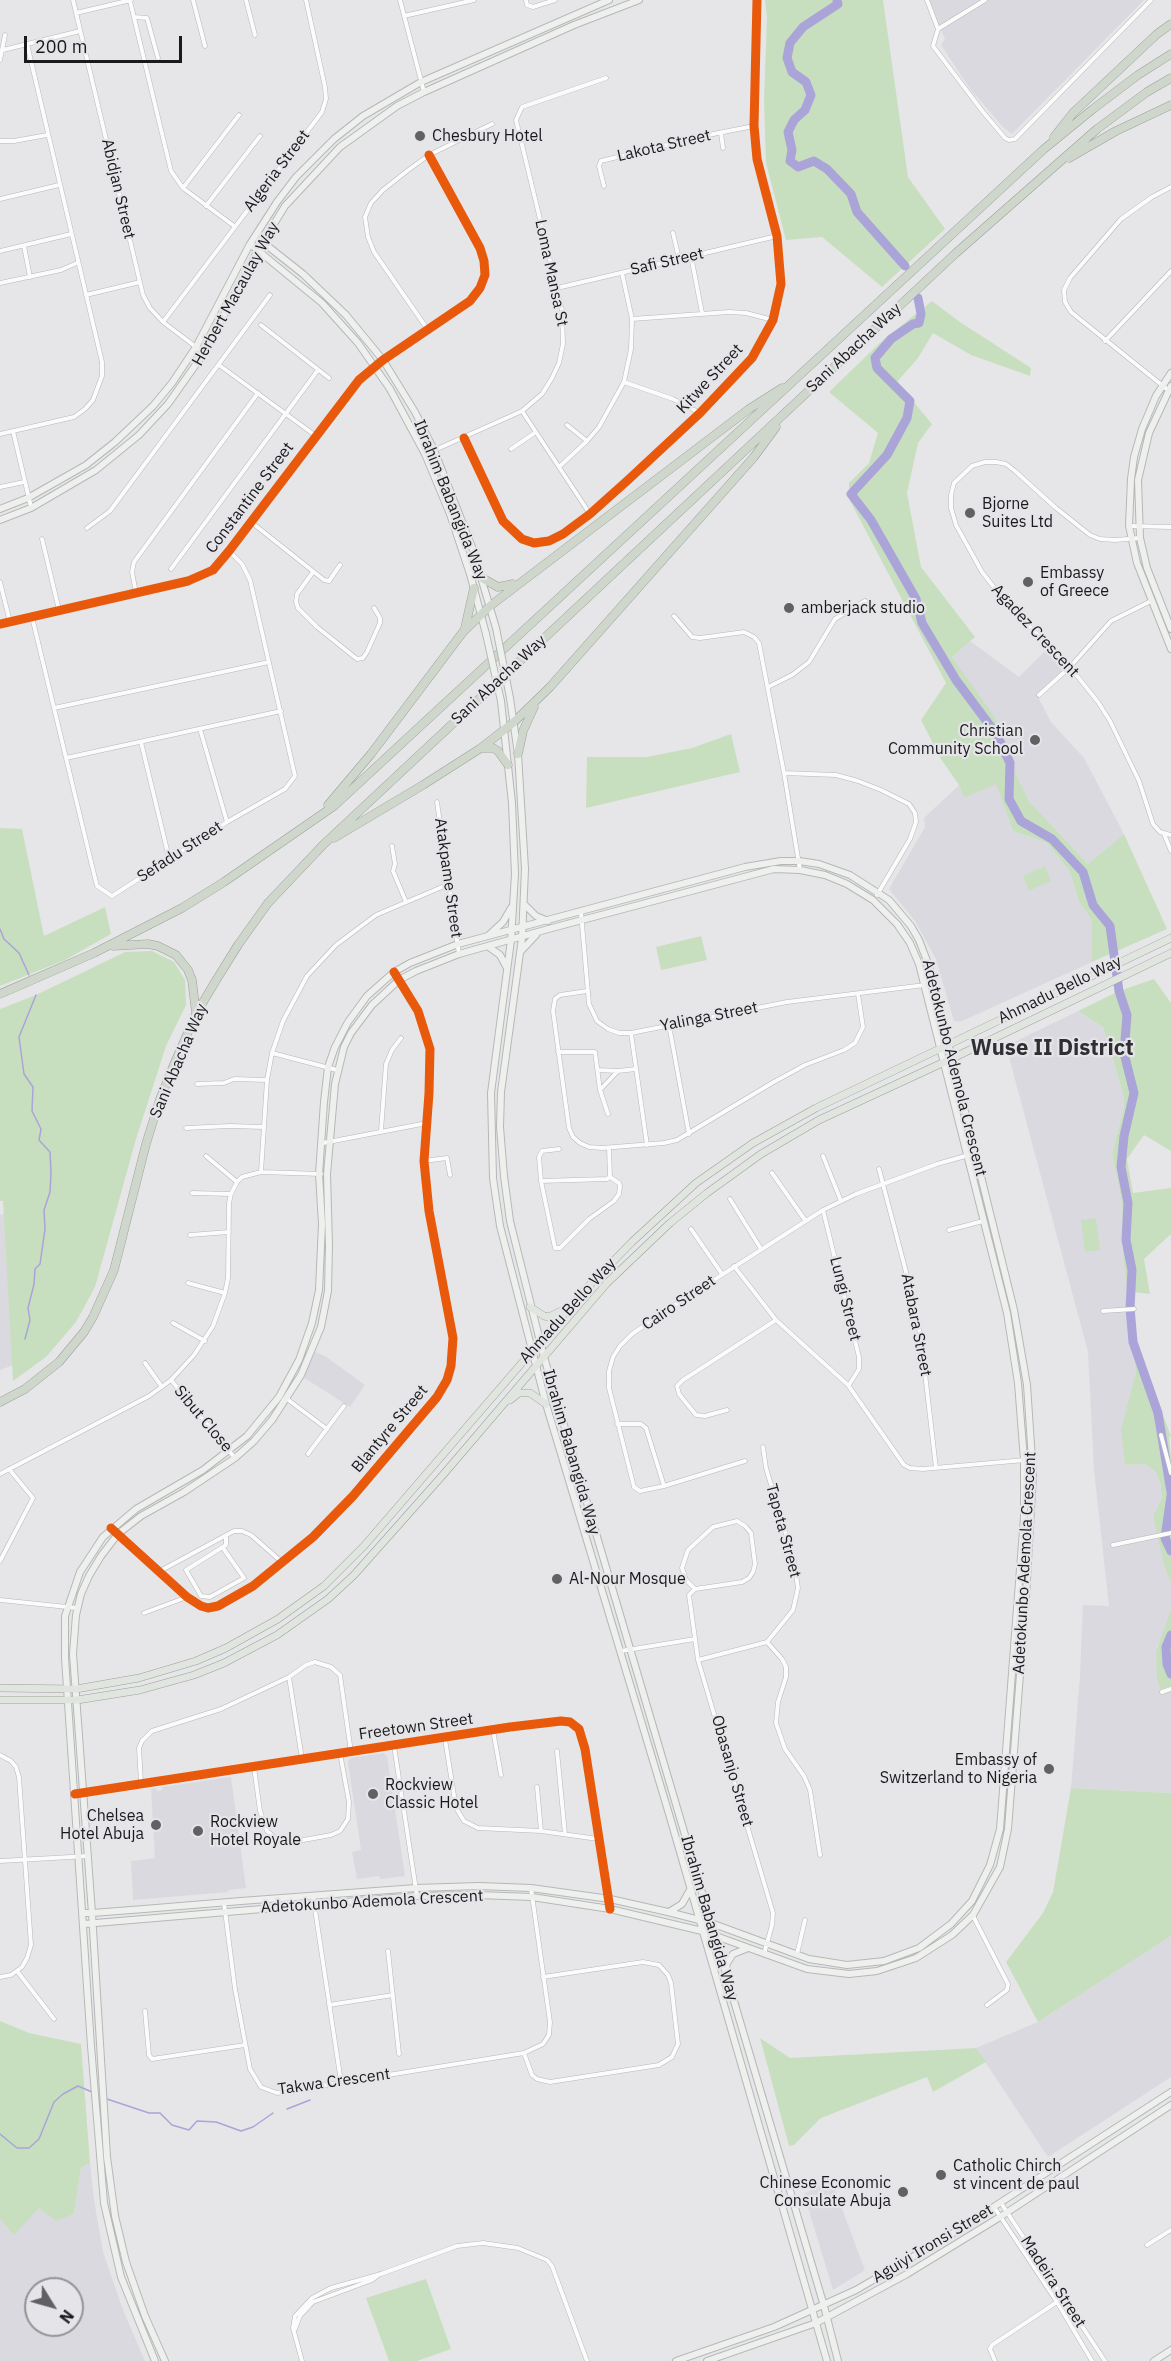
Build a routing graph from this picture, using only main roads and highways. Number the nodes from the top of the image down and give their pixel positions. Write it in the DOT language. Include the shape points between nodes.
graph roads {
  1 [pos="609,0"];
  2 [pos="639,0"];
  3 [pos="601,2"];
  4 [pos="613,9"];
  5 [pos="605,12"];
  6 [pos="1171,24"];
  7 [pos="1171,54"];
  8 [pos="1171,78"];
  9 [pos="1171,105"];
  10 [pos="1044,150"];
  11 [pos="1044,174"];
  12 [pos="255,236"];
  13 [pos="263,242"];
  14 [pos="250,244"];
  15 [pos="258,250"];
  16 [pos="1171,373"];
  17 [pos="800,376"];
  18 [pos="1167,387"];
  19 [pos="787,411"];
  20 [pos="0,509"];
  21 [pos="0,520"];
  22 [pos="482,578"];
  23 [pos="520,582"];
  24 [pos="474,588"];
  25 [pos="490,606"];
  26 [pos="482,614"];
  27 [pos="1171,629"];
  28 [pos="463,632"];
  29 [pos="1171,649"];
  30 [pos="541,695"];
  31 [pos="514,722"];
  32 [pos="505,729"];
  33 [pos="481,748"];
  34 [pos="518,754"];
  35 [pos="508,765"];
  36 [pos="315,820"];
  37 [pos="323,845"];
  38 [pos="524,904"];
  39 [pos="513,905"];
  40 [pos="548,921"];
  41 [pos="523,927"];
  42 [pos="512,930"];
  43 [pos="541,931"];
  44 [pos="488,936"];
  45 [pos="522,938"];
  46 [pos="1171,938"];
  47 [pos="511,940"];
  48 [pos="109,946"];
  49 [pos="488,946"];
  50 [pos="1171,953"];
  51 [pos="520,955"];
  52 [pos="507,968"];
  53 [pos="0,994"];
  54 [pos="196,1014"];
  55 [pos="949,1044"];
  56 [pos="939,1048"];
  57 [pos="953,1058"];
  58 [pos="943,1063"];
  59 [pos="530,1306"];
  60 [pos="570,1307"];
  61 [pos="539,1341"];
  62 [pos="532,1350"];
  63 [pos="544,1357"];
  64 [pos="535,1367"];
  65 [pos="0,1402"];
  66 [pos="546,1404"];
  67 [pos="500,1407"];
  68 [pos="0,1688"];
  69 [pos="68,1689"];
  70 [pos="76,1689"];
  71 [pos="0,1700"];
  72 [pos="77,1700"];
  73 [pos="68,1701"];
  74 [pos="690,1890"];
  75 [pos="668,1912"];
  76 [pos="83,1913"];
  77 [pos="92,1913"];
  78 [pos="699,1920"];
  79 [pos="92,1923"];
  80 [pos="711,1923"];
  81 [pos="84,1924"];
  82 [pos="702,1931"];
  83 [pos="713,1934"];
  84 [pos="748,1948"];
  85 [pos="725,1973"];
  86 [pos="1171,2092"];
  87 [pos="1171,2105"];
  88 [pos="824,2306"];
  89 [pos="812,2310"];
  90 [pos="827,2318"];
  91 [pos="816,2323"];
  92 [pos="1171,2350"];
  93 [pos="155,2361"];
  94 [pos="165,2361"];
  95 [pos="676,2361"];
  96 [pos="707,2361"];
  97 [pos="827,2361"];
  98 [pos="838,2361"];
  99 [pos="1154,2361"];
  1 -- 3 [label="main road, Herbert Macaulay Way"];
  1 -- 4 [label="main road"];
  2 -- 4 [label="main road, Herbert Macaulay Way"];
  3 -- 5 [label="main road"];
  3 -- 12 [label="main road, Herbert Macaulay Way" via="421,82 363,116 296,177"];
  4 -- 5 [label="main road, Herbert Macaulay Way"];
  5 -- 13 [label="main road, Herbert Macaulay Way" via="397,106 340,147 285,206"];
  6 -- 10 [label="highway" via="1073,113"];
  7 -- 10 [label="highway, Sani Abacha Way"];
  8 -- 11 [label="highway, Sani Abacha Way" via="1097,129"];
  9 -- 11 [label="highway" via="1116,131"];
  10 -- 17 [label="highway, Sani Abacha Way"];
  11 -- 19 [label="highway, Sani Abacha Way"];
  12 -- 13 [label="main road, Ibrahim Babangida Way"];
  12 -- 14 [label="main road, Herbert Macaulay Way"];
  13 -- 15 [label="main road, Herbert Macaulay Way"];
  13 -- 22 [label="main road, Ibrahim Babangida Way" via="328,296 383,360 434,450"];
  14 -- 15 [label="main road, Ibrahim Babangida Way"];
  14 -- 20 [label="main road, Herbert Macaulay Way" via="196,347 167,389 116,442 86,465"];
  15 -- 21 [label="main road, Herbert Macaulay Way" via="204,353 168,404 122,450 74,484"];
  15 -- 24 [label="main road, Ibrahim Babangida Way" via="322,303 375,366 425,454"];
  16 -- 18 [label="main road"];
  17 -- 23 [label="highway" via="749,409"];
  17 -- 36 [label="highway, Sani Abacha Way"];
  18 -- 27 [label="main road" via="1141,460 1138,526 1147,568"];
  18 -- 29 [label="main road" via="1142,429 1134,457 1129,526 1151,601"];
  19 -- 30 [label="highway" via="754,457"];
  19 -- 37 [label="highway, Sani Abacha Way"];
  22 -- 23 [label="highway" via="498,587"];
  22 -- 25 [label="main road, Ibrahim Babangida Way"];
  23 -- 25 [label="highway"];
  24 -- 26 [label="main road, Ibrahim Babangida Way"];
  24 -- 28 [label="highway"];
  25 -- 26 [label="highway"];
  25 -- 31 [label="main road, Ibrahim Babangida Way, bridge"];
  26 -- 28 [label="highway"];
  26 -- 32 [label="main road, Ibrahim Babangida Way, bridge"];
  28 -- 36 [label="highway" via="371,754"];
  30 -- 31 [label="highway"];
  30 -- 34 [label="highway" via="528,717"];
  31 -- 32 [label="highway"];
  31 -- 34 [label="main road, Ibrahim Babangida Way"];
  32 -- 33 [label="highway"];
  32 -- 35 [label="main road, Ibrahim Babangida Way"];
  33 -- 35 [label="highway" via="498,751"];
  33 -- 37 [label="highway"];
  34 -- 38 [label="main road, Ibrahim Babangida Way" via="524,821"];
  35 -- 39 [label="main road, Ibrahim Babangida Way" via="514,835"];
  36 -- 48 [label="highway, Sani Abacha Way" via="199,898"];
  37 -- 54 [label="highway, Sani Abacha Way" via="268,903"];
  38 -- 40 [label="main road"];
  38 -- 41 [label="main road, Ibrahim Babangida Way"];
  39 -- 42 [label="main road, Ibrahim Babangida Way"];
  39 -- 44 [label="main road"];
  40 -- 41 [label="main road, Adetokunbo Ademola Crescent"];
  40 -- 55 [label="main road, Adetokunbo Ademola Crescent" via="745,867 799,861 836,869 878,892 911,926 925,953"];
  41 -- 42 [label="main road, Adetokunbo Ademola Crescent"];
  41 -- 45 [label="main road, Ibrahim Babangida Way"];
  42 -- 44 [label="main road, Adetokunbo Ademola Crescent"];
  42 -- 47 [label="main road, Ibrahim Babangida Way"];
  43 -- 45 [label="main road, Adetokunbo Ademola Crescent"];
  43 -- 51 [label="main road"];
  43 -- 56 [label="main road, Adetokunbo Ademola Crescent" via="760,872 800,870 837,879 873,900 910,943 919,964"];
  44 -- 69 [label="main road, Adetokunbo Ademola Crescent" via="458,944 394,972 358,1007 335,1047 328,1067 319,1174 321,1269 316,1306 299,1360 279,1397 230,1451 136,1509 103,1537 80,1572 67,1607 64,1640"];
  45 -- 47 [label="main road, Adetokunbo Ademola Crescent"];
  45 -- 51 [label="main road, Ibrahim Babangida Way"];
  46 -- 55 [label="main road, Ahmadu Bello Way"];
  47 -- 49 [label="main road, Adetokunbo Ademola Crescent"];
  47 -- 52 [label="main road, Ibrahim Babangida Way"];
  48 -- 53 [label="highway, Sani Abacha Way"];
  48 -- 54 [label="highway" via="148,944 176,955 192,980"];
  49 -- 52 [label="main road" via="500,955"];
  49 -- 70 [label="main road, Adetokunbo Ademola Crescent" via="399,980 362,1017 344,1047 332,1102 325,1307 301,1375 254,1441 184,1492 141,1516 118,1534 101,1556 77,1608 73,1640"];
  50 -- 57 [label="main road, Ahmadu Bello Way"];
  51 -- 59 [label="main road, Ibrahim Babangida Way" via="505,1057 500,1127 510,1221"];
  52 -- 62 [label="main road, Ibrahim Babangida Way" via="491,1093 493,1178 500,1226"];
  54 -- 65 [label="highway, Sani Abacha Way" via="160,1099 124,1236 102,1300 84,1332 59,1362 25,1389"];
  55 -- 56 [label="main road, Ahmadu Bello Way"];
  55 -- 57 [label="main road, Adetokunbo Ademola Crescent"];
  56 -- 58 [label="main road, Adetokunbo Ademola Crescent"];
  56 -- 60 [label="main road, Ahmadu Bello Way" via="807,1113 725,1161 641,1234"];
  57 -- 58 [label="main road, Ahmadu Bello Way"];
  57 -- 84 [label="main road, Adetokunbo Ademola Crescent" via="1021,1344 1032,1460 1028,1568 1008,1829 1000,1867 972,1915 929,1952 902,1965 838,1974 820,1972"];
  58 -- 63 [label="main road, Ahmadu Bello Way" via="819,1120 735,1172 631,1259"];
  58 -- 80 [label="main road, Adetokunbo Ademola Crescent" via="1007,1313 1024,1460 1023,1543 1000,1828 986,1875 972,1901 951,1924 907,1954 847,1965 821,1962"];
  59 -- 60 [label="main road" via="549,1317"];
  59 -- 61 [label="main road, Ibrahim Babangida Way"];
  60 -- 61 [label="main road, Ahmadu Bello Way"];
  61 -- 62 [label="main road, Ahmadu Bello Way"];
  61 -- 63 [label="main road, Ibrahim Babangida Way"];
  62 -- 64 [label="main road, Ibrahim Babangida Way"];
  62 -- 70 [label="main road, Ahmadu Bello Way" via="388,1521 303,1602 250,1635 196,1661 139,1678"];
  63 -- 64 [label="main road, Ahmadu Bello Way"];
  63 -- 80 [label="main road, Ibrahim Babangida Way"];
  64 -- 66 [label="main road, Ibrahim Babangida Way"];
  64 -- 67 [label="main road, Ahmadu Bello Way"];
  66 -- 67 [label="main road" via="525,1392"];
  66 -- 74 [label="main road, Ibrahim Babangida Way"];
  67 -- 72 [label="main road, Ahmadu Bello Way" via="368,1560 299,1621 254,1649 194,1675 140,1690"];
  68 -- 69 [label="main road, Ahmadu Bello Way"];
  69 -- 70 [label="main road, Ahmadu Bello Way"];
  69 -- 73 [label="main road, Adetokunbo Ademola Crescent"];
  70 -- 72 [label="main road, Adetokunbo Ademola Crescent"];
  71 -- 73 [label="main road, Ahmadu Bello Way"];
  72 -- 73 [label="main road, Ahmadu Bello Way"];
  72 -- 77 [label="main road, Adetokunbo Ademola Crescent"];
  73 -- 76 [label="main road, Adetokunbo Ademola Crescent"];
  74 -- 75 [label="main road" via="682,1904"];
  74 -- 78 [label="main road, Ibrahim Babangida Way"];
  75 -- 77 [label="main road, Adetokunbo Ademola Crescent" via="531,1888 478,1886"];
  75 -- 78 [label="main road, Adetokunbo Ademola Crescent"];
  76 -- 77 [label="main road, Adetokunbo Ademola Crescent"];
  76 -- 81 [label="main road"];
  77 -- 79 [label="main road"];
  78 -- 80 [label="main road, Adetokunbo Ademola Crescent"];
  78 -- 82 [label="main road, Ibrahim Babangida Way"];
  79 -- 81 [label="main road, Adetokunbo Ademola Crescent"];
  79 -- 82 [label="main road, Adetokunbo Ademola Crescent" via="417,1896 478,1895 532,1897 610,1909"];
  79 -- 94 [label="main road" via="106,2157 120,2242"];
  80 -- 83 [label="main road, Ibrahim Babangida Way"];
  81 -- 93 [label="main road" via="104,2203 116,2260"];
  82 -- 83 [label="main road, Adetokunbo Ademola Crescent"];
  82 -- 89 [label="main road, Ibrahim Babangida Way"];
  83 -- 84 [label="main road, Adetokunbo Ademola Crescent"];
  83 -- 85 [label="main road, Ibrahim Babangida Way"];
  84 -- 85 [label="main road" via="733,1954"];
  85 -- 88 [label="main road, Ibrahim Babangida Way"];
  86 -- 88 [label="main road, Aguiyi Ironsi Street" via="994,2208"];
  87 -- 90 [label="main road, Aguiyi Ironsi Street" via="1000,2217"];
  88 -- 89 [label="main road, Aguiyi Ironsi Street"];
  88 -- 90 [label="main road, Ibrahim Babangida Way"];
  89 -- 91 [label="main road, Ibrahim Babangida Way"];
  89 -- 95 [label="main road, Aguiyi Ironsi Street"];
  90 -- 91 [label="main road, Aguiyi Ironsi Street"];
  90 -- 98 [label="main road, Ibrahim Babangida Way"];
  91 -- 96 [label="main road, Aguiyi Ironsi Street"];
  91 -- 97 [label="main road, Ibrahim Babangida Way"];
  92 -- 99 [label="main road"];
}
